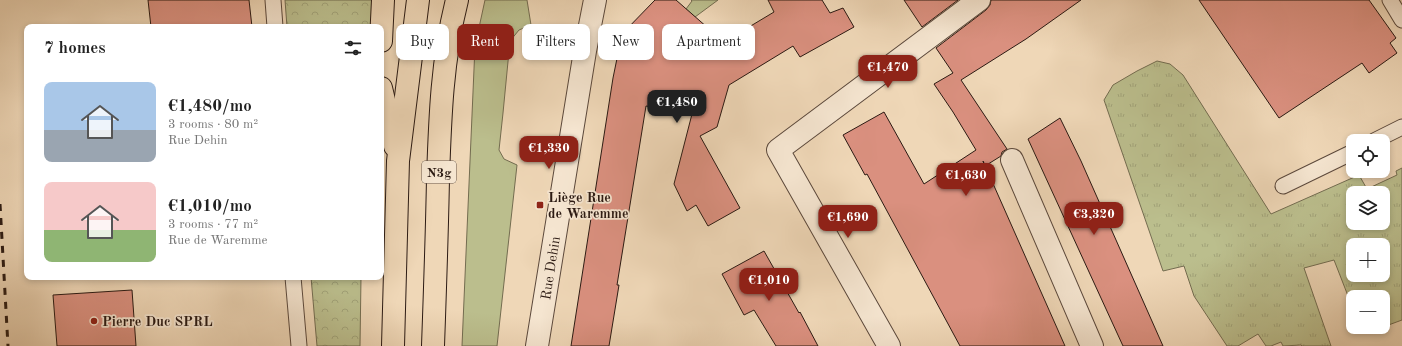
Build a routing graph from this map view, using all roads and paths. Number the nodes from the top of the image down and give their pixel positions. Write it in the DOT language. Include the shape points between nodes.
graph roads {
  1 [pos="273,0"];
  2 [pos="383,0"];
  3 [pos="418,0"];
  4 [pos="457,0"];
  5 [pos="595,0"];
  6 [pos="979,0"];
  7 [pos="1390,0"];
  8 [pos="1402,20"];
  9 [pos="275,24"];
  10 [pos="382,24"];
  11 [pos="384,101"];
  12 [pos="1402,128"];
  13 [pos="1389,134"];
  14 [pos="1346,155"];
  15 [pos="398,160"];
  16 [pos="1012,160"];
  17 [pos="1283,186"];
  18 [pos="293,280"];
  19 [pos="299,346"];
  20 [pos="393,346"];
  21 [pos="433,346"];
  22 [pos="537,346"];
  23 [pos="889,346"];
  24 [pos="1092,346"];
  1 -- 9 [label="lane"];
  2 -- 10 [label="main road"];
  3 -- 15 [label="main road"];
  4 -- 21 [label="main road, N3g" via="444,65 441,106"];
  5 -- 22 [label="street, Rue Dehin"];
  6 -- 23 [label="street" via="778,150"];
  7 -- 8 [label="lane"];
  11 -- 15 [label="main road"];
  12 -- 13 [label="lane"];
  14 -- 17 [label="lane"];
  15 -- 20 [label="main road"];
  16 -- 24 [label="street"];
  18 -- 19 [label="lane"];
}
